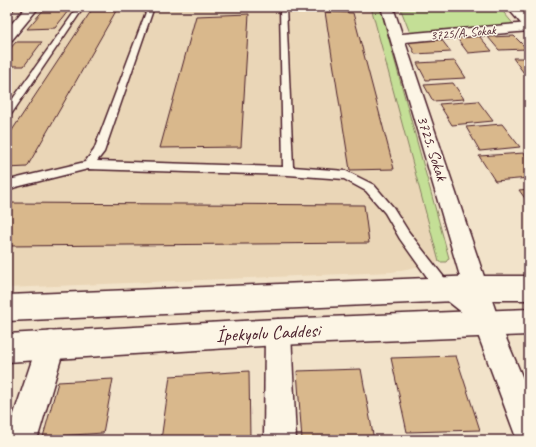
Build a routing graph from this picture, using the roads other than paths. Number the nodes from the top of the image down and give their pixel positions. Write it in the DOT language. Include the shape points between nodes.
graph roads {
  1 [pos="33,7"];
  2 [pos="81,7"];
  3 [pos="151,7"];
  4 [pos="283,7"];
  5 [pos="387,7"];
  6 [pos="513,7"];
  7 [pos="529,24"];
  8 [pos="529,27"];
  9 [pos="7,37"];
  10 [pos="397,38"];
  11 [pos="7,114"];
  12 [pos="88,164"];
  13 [pos="288,171"];
  14 [pos="7,187"];
  15 [pos="477,288"];
  16 [pos="529,288"];
  17 [pos="445,290"];
  18 [pos="7,308"];
  19 [pos="529,322"];
  20 [pos="487,324"];
  21 [pos="278,332"];
  22 [pos="51,345"];
  23 [pos="7,348"];
  24 [pos="529,432"];
  25 [pos="21,440"];
  26 [pos="280,440"];
  1 -- 9 [label="street"];
  2 -- 11 [label="lane"];
  3 -- 12 [label="lane" via="99,152"];
  4 -- 13 [label="lane"];
  5 -- 10 [label="street, 3725. Sokak"];
  6 -- 7 [label="street"];
  8 -- 10 [label="street, 3725/A. Sokak"];
  10 -- 15 [label="street, 3725. Sokak"];
  12 -- 13 [label="lane"];
  12 -- 14 [label="lane" via="13,183"];
  13 -- 17 [label="lane" via="346,175 370,188 389,210 404,235"];
  15 -- 16 [label="street"];
  15 -- 17 [label="street"];
  15 -- 20 [label="street, 3725. Sokak"];
  17 -- 18 [label="street"];
  17 -- 20 [label="lane"];
  19 -- 20 [label="street, İpekyolu Caddesi"];
  20 -- 21 [label="street, İpekyolu Caddesi"];
  20 -- 24 [label="street, 3725. Sokak"];
  21 -- 22 [label="street, İpekyolu Caddesi"];
  21 -- 26 [label="street"];
  22 -- 23 [label="street, İpekyolu Caddesi"];
  22 -- 25 [label="street"];
}
